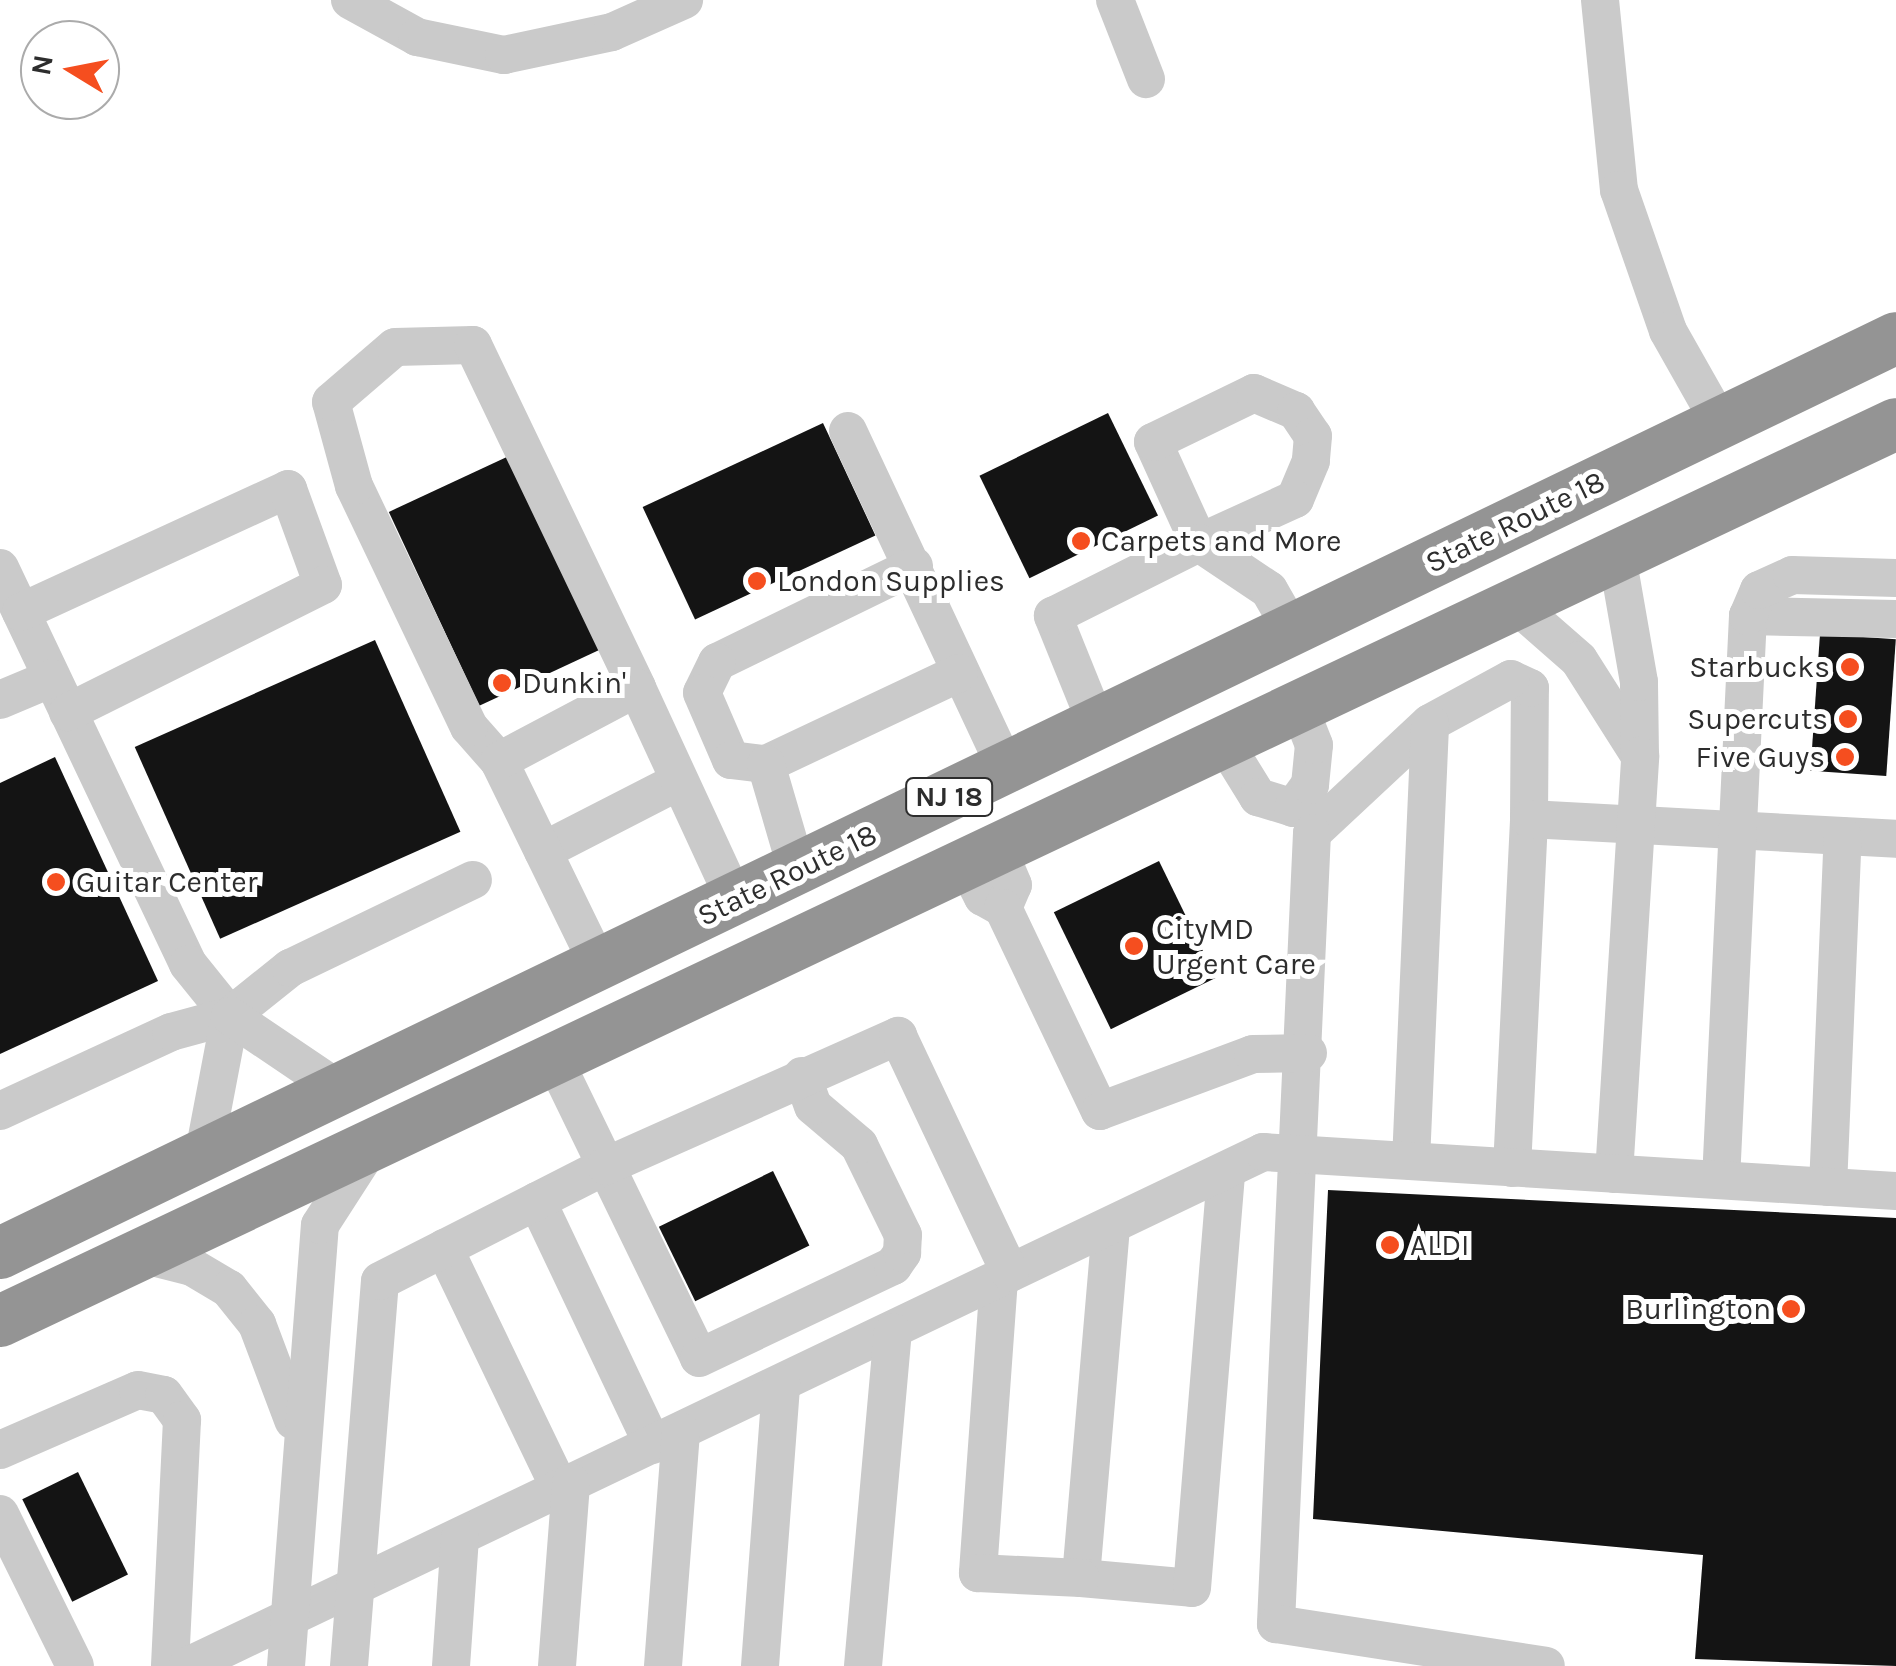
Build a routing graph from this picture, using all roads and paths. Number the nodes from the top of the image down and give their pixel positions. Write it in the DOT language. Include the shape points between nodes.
graph roads {
  1 [pos="350,0"];
  2 [pos="684,0"];
  3 [pos="1115,0"];
  4 [pos="1600,0"];
  5 [pos="1146,79"];
  6 [pos="1896,338"];
  7 [pos="1720,422"];
  8 [pos="1896,424"];
  9 [pos="848,431"];
  10 [pos="1199,544"];
  11 [pos="1616,556"];
  12 [pos="914,566"];
  13 [pos="0,568"];
  14 [pos="1896,578"];
  15 [pos="1514,603"];
  16 [pos="21,612"];
  17 [pos="1748,616"];
  18 [pos="1896,619"];
  19 [pos="1292,630"];
  20 [pos="959,673"];
  21 [pos="52,678"];
  22 [pos="637,688"];
  23 [pos="0,700"];
  24 [pos="1299,707"];
  25 [pos="68,712"];
  26 [pos="1430,723"];
  27 [pos="1097,725"];
  28 [pos="1224,742"];
  29 [pos="1640,756"];
  30 [pos="499,762"];
  31 [pos="766,764"];
  32 [pos="1006,768"];
  33 [pos="679,781"];
  34 [pos="1529,819"];
  35 [pos="1302,821"];
  36 [pos="1637,823"];
  37 [pos="1738,830"];
  38 [pos="1843,836"];
  39 [pos="1896,839"];
  40 [pos="543,852"];
  41 [pos="982,856"];
  42 [pos="797,870"];
  43 [pos="473,880"];
  44 [pos="735,900"];
  45 [pos="599,966"];
  46 [pos="230,1016"];
  47 [pos="1308,1053"];
  48 [pos="554,1059"];
  49 [pos="802,1076"];
  50 [pos="340,1091"];
  51 [pos="0,1111"];
  52 [pos="371,1146"];
  53 [pos="1304,1155"];
  54 [pos="203,1158"];
  55 [pos="1411,1161"];
  56 [pos="606,1166"];
  57 [pos="1512,1168"];
  58 [pos="1226,1170"];
  59 [pos="1614,1174"];
  60 [pos="1721,1180"];
  61 [pos="1828,1187"];
  62 [pos="1896,1191"];
  63 [pos="537,1201"];
  64 [pos="1110,1227"];
  65 [pos="444,1248"];
  66 [pos="0,1253"];
  67 [pos="142,1254"];
  68 [pos="1005,1276"];
  69 [pos="0,1321"];
  70 [pos="893,1332"];
  71 [pos="781,1384"];
  72 [pos="667,1438"];
  73 [pos="0,1450"];
  74 [pos="298,1457"];
  75 [pos="566,1486"];
  76 [pos="0,1514"];
  77 [pos="460,1537"];
  78 [pos="1081,1578"];
  79 [pos="352,1588"];
  80 [pos="289,1618"];
  81 [pos="74,1666"];
  82 [pos="170,1666"];
  83 [pos="188,1666"];
  84 [pos="286,1666"];
  85 [pos="349,1666"];
  86 [pos="451,1666"];
  87 [pos="558,1666"];
  88 [pos="663,1666"];
  89 [pos="760,1666"];
  90 [pos="863,1666"];
  91 [pos="1546,1666"];
  1 -- 2 [label="street" via="417,37 504,54 612,32"];
  3 -- 5 [label="street"];
  4 -- 7 [label="street" via="1619,190 1668,331"];
  6 -- 7 [label="highway, State Route 18 / NJ 18"];
  7 -- 19 [label="highway, State Route 18 / NJ 18"];
  8 -- 11 [label="highway, NJ 18"];
  9 -- 12 [label="street"];
  10 -- 10 [label="street" via="1153,442 1254,393 1284,399 1313,436 1295,499"];
  10 -- 19 [label="street" via="1268,590"];
  10 -- 27 [label="street" via="1054,616"];
  11 -- 15 [label="highway, NJ 18"];
  11 -- 29 [label="street" via="1640,682"];
  12 -- 20 [label="street"];
  12 -- 31 [label="street" via="704,675 702,693 731,760"];
  13 -- 16 [label="street"];
  14 -- 17 [label="street" via="1792,575 1760,590"];
  15 -- 24 [label="highway, NJ 18"];
  15 -- 29 [label="street" via="1579,660"];
  16 -- 21 [label="street"];
  16 -- 25 [label="street" via="288,489 324,585"];
  17 -- 18 [label="street"];
  17 -- 37 [label="street"];
  19 -- 27 [label="highway, State Route 18 / NJ 18"];
  20 -- 31 [label="street"];
  20 -- 32 [label="street"];
  21 -- 23 [label="street"];
  21 -- 25 [label="street"];
  22 -- 30 [label="street"];
  22 -- 30 [label="street" via="473,345 396,347 330,402 354,486 469,728"];
  22 -- 33 [label="street"];
  24 -- 28 [label="highway, NJ 18"];
  24 -- 35 [label="street" via="1314,745"];
  25 -- 46 [label="street" via="188,964"];
  26 -- 34 [label="street" via="1510,679 1530,688"];
  26 -- 35 [label="street"];
  26 -- 55 [label="street"];
  27 -- 32 [label="highway, State Route 18 / NJ 18"];
  28 -- 35 [label="street" via="1258,797"];
  28 -- 41 [label="highway, NJ 18"];
  29 -- 36 [label="street"];
  30 -- 40 [label="street"];
  31 -- 42 [label="street"];
  32 -- 42 [label="highway, State Route 18 / NJ 18"];
  33 -- 40 [label="street"];
  33 -- 44 [label="street"];
  34 -- 36 [label="street"];
  34 -- 57 [label="street"];
  35 -- 47 [label="street"];
  36 -- 37 [label="street"];
  36 -- 59 [label="street"];
  37 -- 38 [label="street"];
  37 -- 60 [label="street"];
  38 -- 39 [label="street"];
  38 -- 61 [label="street"];
  40 -- 45 [label="street"];
  41 -- 47 [label="street" via="983,896 1003,908 1100,1111 1252,1054"];
  41 -- 48 [label="highway, NJ 18"];
  42 -- 44 [label="highway, State Route 18 / NJ 18"];
  43 -- 46 [label="street" via="290,968"];
  44 -- 45 [label="highway, State Route 18 / NJ 18"];
  45 -- 50 [label="highway, State Route 18 / NJ 18"];
  46 -- 50 [label="street"];
  46 -- 51 [label="street" via="171,1032"];
  46 -- 54 [label="street"];
  47 -- 53 [label="street"];
  48 -- 52 [label="highway, NJ 18"];
  48 -- 56 [label="street"];
  49 -- 56 [label="street"];
  49 -- 56 [label="street" via="812,1106 859,1145 903,1235 902,1253 892,1266 699,1358"];
  49 -- 68 [label="street" via="898,1036"];
  50 -- 54 [label="highway, State Route 18 / NJ 18"];
  52 -- 67 [label="highway, NJ 18"];
  52 -- 74 [label="street" via="320,1224"];
  53 -- 55 [label="street"];
  53 -- 58 [label="street" via="1264,1152"];
  53 -- 91 [label="street" via="1276,1624"];
  54 -- 66 [label="highway, State Route 18 / NJ 18"];
  55 -- 57 [label="street"];
  56 -- 63 [label="street"];
  57 -- 59 [label="street"];
  58 -- 64 [label="street"];
  58 -- 78 [label="street" via="1192,1588"];
  59 -- 60 [label="street"];
  60 -- 61 [label="street"];
  61 -- 62 [label="street"];
  63 -- 65 [label="street"];
  63 -- 72 [label="street"];
  64 -- 68 [label="street"];
  64 -- 78 [label="street"];
  65 -- 75 [label="street"];
  65 -- 79 [label="street" via="380,1281"];
  67 -- 69 [label="highway, NJ 18"];
  67 -- 74 [label="street" via="192,1267 229,1290 257,1324"];
  68 -- 70 [label="street"];
  68 -- 78 [label="street" via="978,1574"];
  70 -- 71 [label="street"];
  70 -- 90 [label="street"];
  71 -- 72 [label="street"];
  71 -- 89 [label="street"];
  72 -- 75 [label="street"];
  72 -- 88 [label="street"];
  73 -- 82 [label="street" via="138,1390 164,1394 182,1420"];
  74 -- 80 [label="street"];
  75 -- 77 [label="street"];
  75 -- 87 [label="street"];
  76 -- 81 [label="street"];
  77 -- 79 [label="street"];
  77 -- 86 [label="street"];
  79 -- 80 [label="street"];
  79 -- 85 [label="street"];
  80 -- 83 [label="street"];
  80 -- 84 [label="street"];
}
